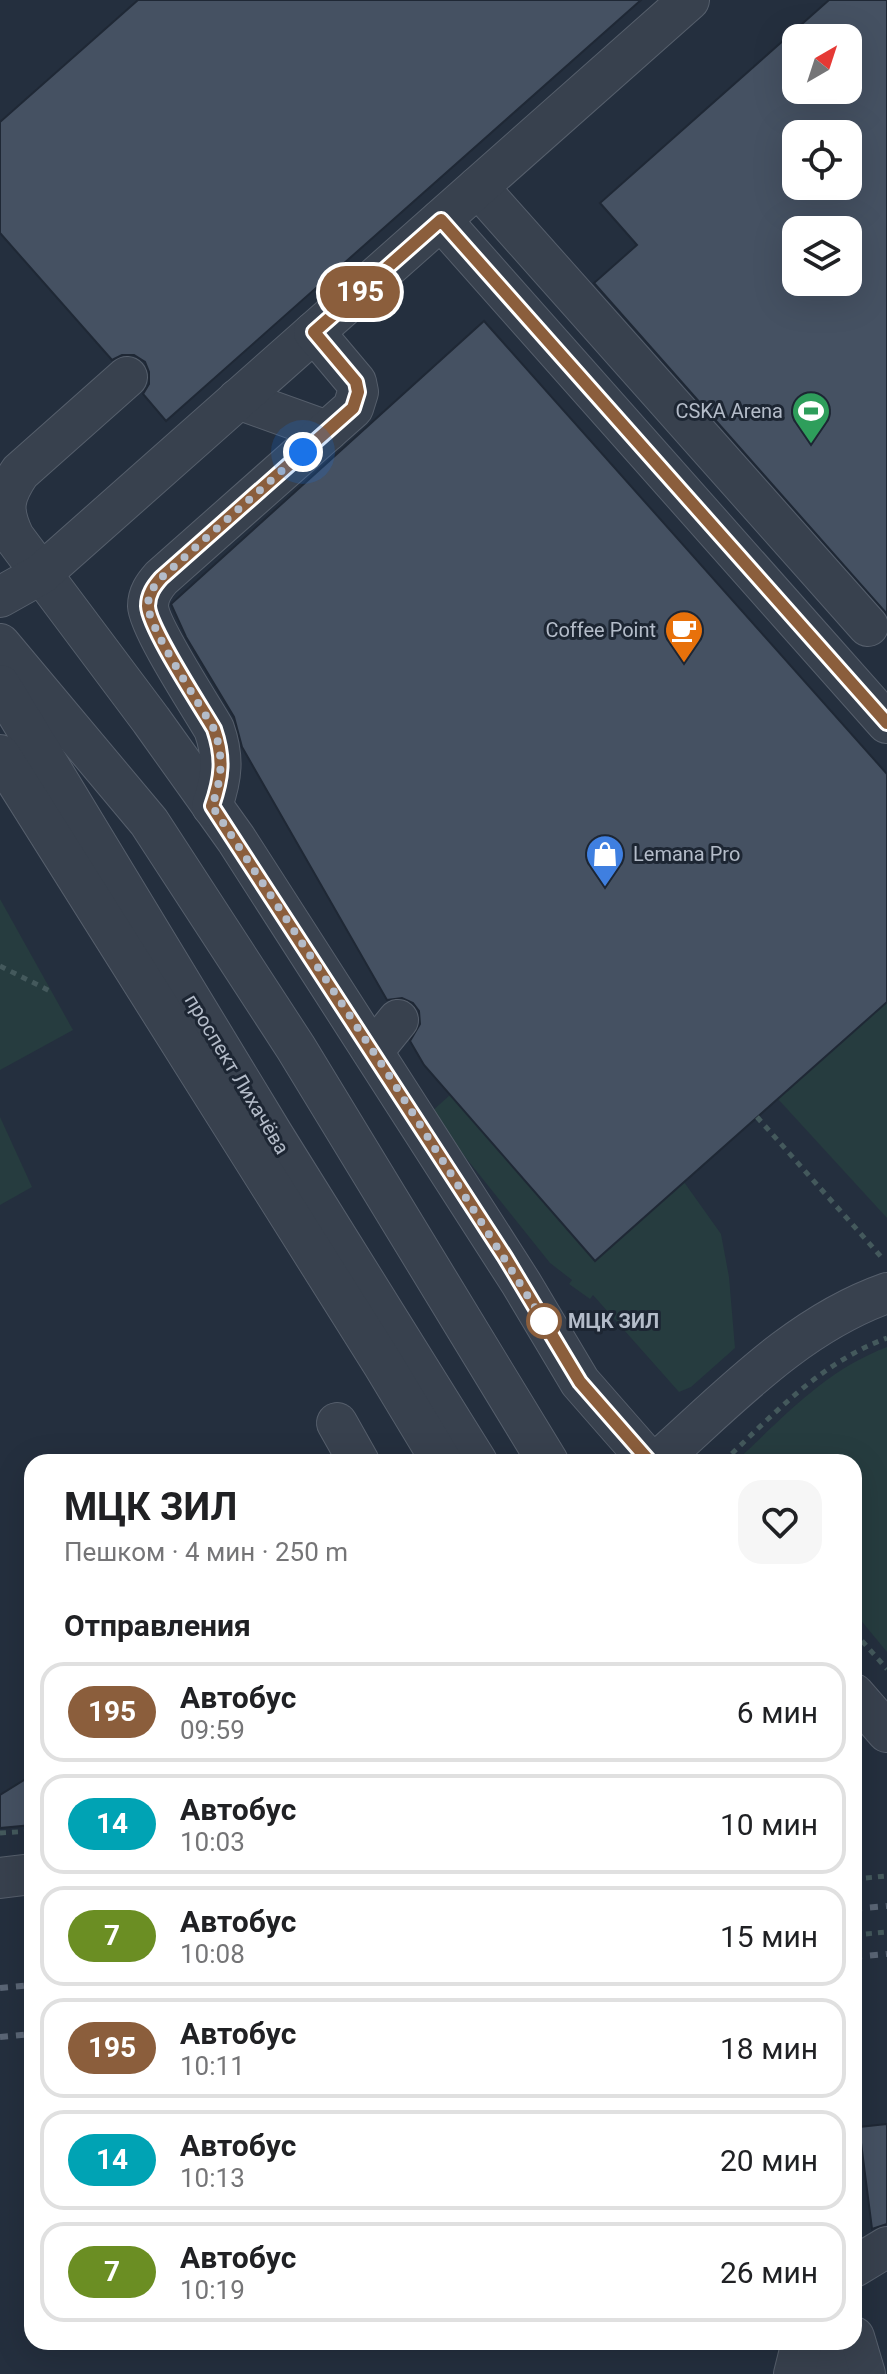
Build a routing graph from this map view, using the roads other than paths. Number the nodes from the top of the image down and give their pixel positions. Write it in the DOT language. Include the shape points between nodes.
graph roads {
  1 [pos="689,0"];
  2 [pos="478,187"];
  3 [pos="441,220"];
  4 [pos="314,332"];
  5 [pos="127,377"];
  6 [pos="238,399"];
  7 [pos="327,431"];
  8 [pos="41,574"];
  9 [pos="0,597"];
  10 [pos="868,626"];
  11 [pos="0,644"];
  12 [pos="0,685"];
  13 [pos="887,723"];
  14 [pos="0,755"];
  15 [pos="212,806"];
  16 [pos="398,1020"];
  17 [pos="373,1051"];
  18 [pos="887,1293"];
  19 [pos="396,1356"];
  20 [pos="337,1423"];
  21 [pos="354,1454"];
  22 [pos="439,1454"];
  23 [pos="471,1454"];
  24 [pos="543,1454"];
  25 [pos="643,1454"];
  26 [pos="666,1454"];
  27 [pos="862,1703"];
  28 [pos="887,1732"];
  29 [pos="24,1875"];
  30 [pos="0,1878"];
  31 [pos="887,2247"];
  32 [pos="862,2262"];
  33 [pos="800,2350"];
  34 [pos="822,2350"];
  35 [pos="858,2350"];
  36 [pos="794,2374"];
  37 [pos="829,2374"];
  38 [pos="865,2374"];
  1 -- 2 [label="street"];
  2 -- 3 [label="street"];
  2 -- 10 [label="street"];
  3 -- 4 [label="street"];
  3 -- 13 [label="street"];
  4 -- 6 [label="street"];
  4 -- 7 [label="street" via="350,373 358,392 353,408"];
  5 -- 8 [label="street" via="20,472 8,489 6,520"];
  6 -- 7 [label="street"];
  6 -- 8 [label="street"];
  7 -- 15 [label="street" via="161,578 149,598 151,619 219,744 221,779"];
  8 -- 9 [label="street"];
  8 -- 15 [label="street"];
  11 -- 24 [label="street" via="149,822 296,1048"];
  12 -- 19 [label="street, проспект Лихачёва" via="265,1121"];
  14 -- 19 [label="street, проспект Лихачёва"];
  15 -- 17 [label="street"];
  16 -- 17 [label="street"];
  17 -- 25 [label="street" via="580,1382"];
  18 -- 26 [label="street" via="814,1327"];
  19 -- 22 [label="street, проспект Лихачёва"];
  19 -- 23 [label="street, проспект Лихачёва"];
  20 -- 21 [label="street"];
  27 -- 28 [label="street"];
  29 -- 30 [label="street"];
  31 -- 32 [label="street"];
  33 -- 36 [label="street"];
  34 -- 37 [label="street"];
  35 -- 38 [label="street"];
}
